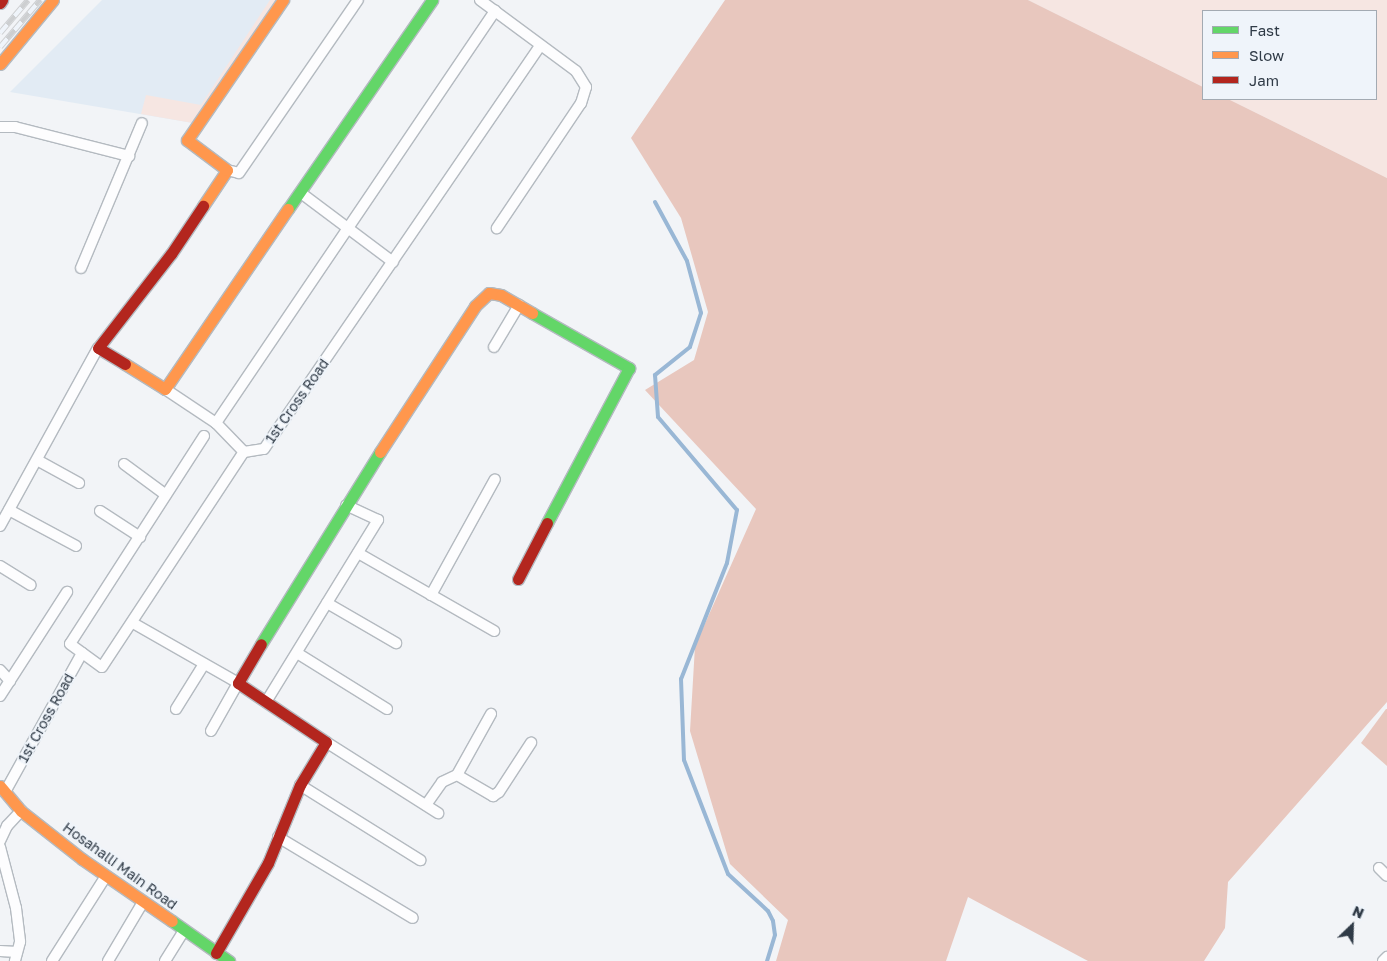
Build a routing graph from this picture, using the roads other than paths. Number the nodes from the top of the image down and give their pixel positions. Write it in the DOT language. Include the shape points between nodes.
graph roads {
  1 [pos="52,0"];
  2 [pos="283,0"];
  3 [pos="358,0"];
  4 [pos="432,0"];
  5 [pos="480,0"];
  6 [pos="495,11"];
  7 [pos="540,46"];
  8 [pos="0,64"];
  9 [pos="142,123"];
  10 [pos="0,126"];
  11 [pos="129,156"];
  12 [pos="227,170"];
  13 [pos="301,192"];
  14 [pos="497,228"];
  15 [pos="345,229"];
  16 [pos="393,262"];
  17 [pos="80,268"];
  18 [pos="519,305"];
  19 [pos="494,347"];
  20 [pos="98,348"];
  21 [pos="165,388"];
  22 [pos="216,423"];
  23 [pos="204,436"];
  24 [pos="244,452"];
  25 [pos="36,460"];
  26 [pos="124,464"];
  27 [pos="495,479"];
  28 [pos="79,483"];
  29 [pos="166,496"];
  30 [pos="346,505"];
  31 [pos="9,510"];
  32 [pos="100,511"];
  33 [pos="0,526"];
  34 [pos="140,536"];
  35 [pos="76,546"];
  36 [pos="358,553"];
  37 [pos="0,566"];
  38 [pos="518,578"];
  39 [pos="31,585"];
  40 [pos="67,592"];
  41 [pos="430,595"];
  42 [pos="327,603"];
  43 [pos="133,624"];
  44 [pos="494,631"];
  45 [pos="396,643"];
  46 [pos="297,652"];
  47 [pos="82,653"];
  48 [pos="204,664"];
  49 [pos="0,670"];
  50 [pos="10,681"];
  51 [pos="238,683"];
  52 [pos="0,696"];
  53 [pos="266,702"];
  54 [pos="176,709"];
  55 [pos="387,709"];
  56 [pos="491,714"];
  57 [pos="211,731"];
  58 [pos="326,742"];
  59 [pos="531,743"];
  60 [pos="456,775"];
  61 [pos="300,785"];
  62 [pos="3,789"];
  63 [pos="426,805"];
  64 [pos="21,811"];
  65 [pos="438,812"];
  66 [pos="278,837"];
  67 [pos="0,841"];
  68 [pos="0,847"];
  69 [pos="420,860"];
  70 [pos="1379,868"];
  71 [pos="106,876"];
  72 [pos="1387,876"];
  73 [pos="143,902"];
  74 [pos="414,918"];
  75 [pos="184,931"];
  76 [pos="0,950"];
  77 [pos="16,957"];
  78 [pos="1387,957"];
  79 [pos="221,958"];
  80 [pos="52,961"];
  81 [pos="108,961"];
  82 [pos="165,961"];
  83 [pos="1383,961"];
  1 -- 8 [label="street"];
  2 -- 12 [label="street" via="188,140"];
  3 -- 12 [label="street" via="239,173"];
  4 -- 13 [label="street"];
  5 -- 6 [label="street"];
  6 -- 7 [label="street"];
  6 -- 15 [label="street"];
  7 -- 14 [label="street" via="580,74 586,87 585,96"];
  7 -- 16 [label="street, 1st Cross Road"];
  9 -- 11 [label="street"];
  10 -- 11 [label="street"];
  11 -- 17 [label="street"];
  12 -- 20 [label="street" via="171,254"];
  13 -- 15 [label="street"];
  13 -- 21 [label="street"];
  15 -- 16 [label="street"];
  15 -- 22 [label="street"];
  16 -- 24 [label="street, 1st Cross Road" via="264,449"];
  18 -- 19 [label="street"];
  18 -- 30 [label="street" via="489,293 475,306"];
  18 -- 38 [label="street" via="629,368"];
  20 -- 21 [label="street"];
  20 -- 25 [label="street"];
  21 -- 22 [label="street"];
  22 -- 24 [label="street"];
  23 -- 29 [label="street"];
  24 -- 43 [label="street"];
  25 -- 28 [label="street"];
  25 -- 31 [label="street"];
  26 -- 29 [label="street"];
  27 -- 41 [label="street"];
  29 -- 34 [label="street"];
  30 -- 36 [label="street" via="378,520"];
  30 -- 51 [label="street"];
  31 -- 33 [label="street"];
  31 -- 35 [label="street"];
  32 -- 34 [label="street"];
  34 -- 47 [label="street" via="70,644"];
  36 -- 41 [label="street"];
  36 -- 42 [label="street"];
  37 -- 39 [label="street"];
  40 -- 50 [label="street"];
  41 -- 44 [label="street"];
  42 -- 45 [label="street"];
  42 -- 46 [label="street"];
  43 -- 47 [label="street" via="102,667"];
  43 -- 48 [label="street"];
  46 -- 53 [label="street"];
  46 -- 55 [label="street"];
  47 -- 62 [label="street, 1st Cross Road"];
  48 -- 51 [label="street"];
  48 -- 54 [label="street"];
  49 -- 50 [label="street"];
  50 -- 52 [label="street"];
  51 -- 53 [label="street"];
  51 -- 57 [label="street"];
  53 -- 58 [label="street"];
  56 -- 60 [label="street"];
  58 -- 61 [label="street"];
  58 -- 63 [label="street"];
  59 -- 60 [label="street" via="499,792 493,796"];
  60 -- 63 [label="street" via="442,782"];
  61 -- 66 [label="street"];
  61 -- 69 [label="street"];
  62 -- 64 [label="street, Hosahalli Main Road"];
  63 -- 65 [label="street"];
  64 -- 67 [label="street" via="7,826"];
  64 -- 71 [label="street, Hosahalli Main Road"];
  66 -- 74 [label="street"];
  66 -- 79 [label="street"];
  68 -- 77 [label="street" via="16,908 20,942"];
  70 -- 72 [label="street"];
  71 -- 73 [label="street, Hosahalli Main Road"];
  71 -- 80 [label="street"];
  73 -- 75 [label="street, Hosahalli Main Road"];
  73 -- 81 [label="street"];
  75 -- 79 [label="street, Hosahalli Main Road"];
  75 -- 82 [label="street"];
  76 -- 77 [label="street"];
  78 -- 83 [label="street"];
}
